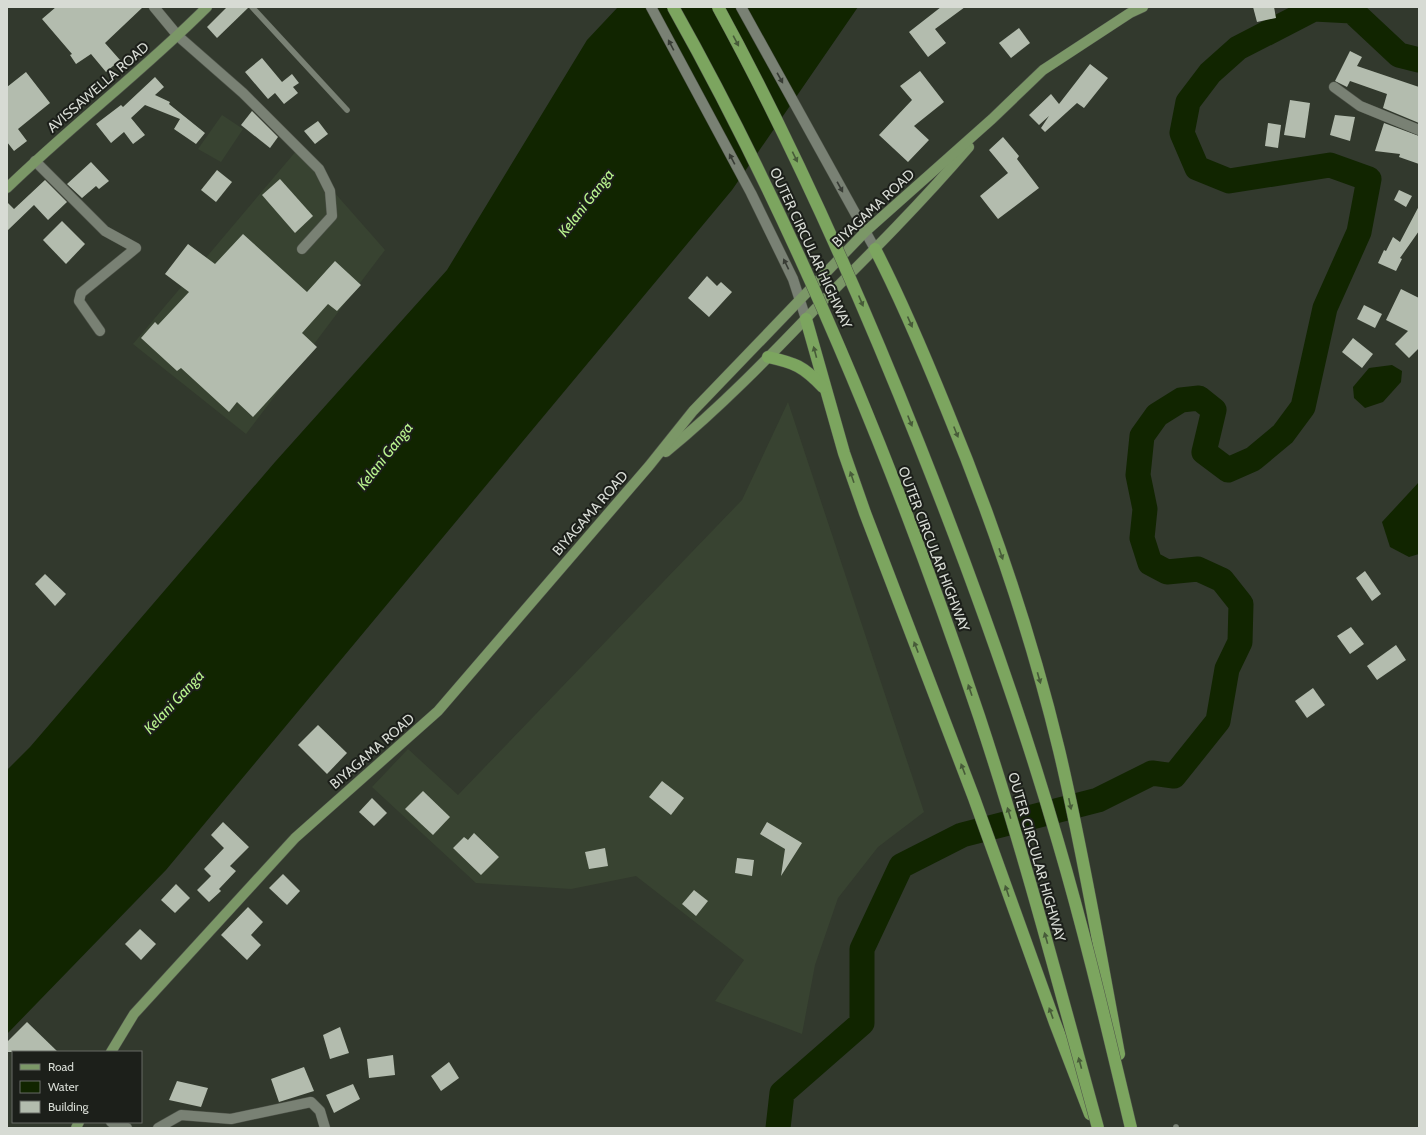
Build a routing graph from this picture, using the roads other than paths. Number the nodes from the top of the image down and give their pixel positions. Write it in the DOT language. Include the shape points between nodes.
graph roads {
  1 [pos="154,7"];
  2 [pos="207,7"];
  3 [pos="252,7"];
  4 [pos="650,7"];
  5 [pos="673,7"];
  6 [pos="718,7"];
  7 [pos="741,7"];
  8 [pos="1143,7"];
  9 [pos="178,36"];
  10 [pos="1334,87"];
  11 [pos="347,110"];
  12 [pos="992,119"];
  13 [pos="1419,130"];
  14 [pos="35,161"];
  15 [pos="7,188"];
  16 [pos="865,232"];
  17 [pos="302,249"];
  18 [pos="875,249"];
  19 [pos="801,300"];
  20 [pos="806,319"];
  21 [pos="100,331"];
  22 [pos="768,357"];
  23 [pos="825,389"];
  24 [pos="649,466"];
  25 [pos="112,1051"];
  26 [pos="114,1123"];
  27 [pos="127,1128"];
  28 [pos="158,1128"];
  29 [pos="325,1128"];
  30 [pos="1097,1128"];
  31 [pos="1132,1128"];
  1 -- 9 [label="street"];
  2 -- 9 [label="main road, AVISSAWELLA ROAD"];
  3 -- 11 [label="lane"];
  19 -- 4 [label="street, one-way" via="751,194"];
  30 -- 5 [label="highway, OUTER CIRCULAR HIGHWAY, one-way, bridge" via="1022,855 979,717 926,563 804,266 704,63"];
  6 -- 31 [label="highway, OUTER CIRCULAR HIGHWAY, one-way, bridge" via="836,243 887,363 959,546 1014,699 1058,842"];
  7 -- 16 [label="street, one-way"];
  8 -- 12 [label="main road, BIYAGAMA ROAD" via="1043,70"];
  9 -- 14 [label="main road, AVISSAWELLA ROAD"];
  9 -- 17 [label="street" via="243,93 319,170 330,191 332,216"];
  10 -- 13 [label="street" via="1360,106"];
  12 -- 16 [label="main road, BIYAGAMA ROAD"];
  12 -- 18 [label="main road, BIYAGAMA ROAD" via="932,190"];
  14 -- 15 [label="main road, AVISSAWELLA ROAD"];
  14 -- 21 [label="street" via="106,231 136,248 81,293 79,301"];
  16 -- 18 [label="street"];
  16 -- 19 [label="main road, BIYAGAMA ROAD"];
  18 -- 20 [label="main road, BIYAGAMA ROAD"];
  18 -- 31 [label="highway, one-way, bridge" via="925,357 969,463 1027,636 1059,749 1092,908"];
  19 -- 20 [label="street"];
  19 -- 24 [label="main road, BIYAGAMA ROAD" via="693,411"];
  20 -- 22 [label="main road, BIYAGAMA ROAD"];
  23 -- 20 [label="highway, one-way"];
  22 -- 23 [label="highway" via="794,362 812,375"];
  22 -- 24 [label="main road, BIYAGAMA ROAD" via="704,420"];
  30 -- 23 [label="highway, one-way" via="1052,1016 974,798 865,513"];
  24 -- 25 [label="main road, BIYAGAMA ROAD" via="438,711 295,838 134,1014"];
  26 -- 27 [label="street"];
  28 -- 29 [label="street" via="181,1115 231,1120 311,1102 320,1111"];
}
